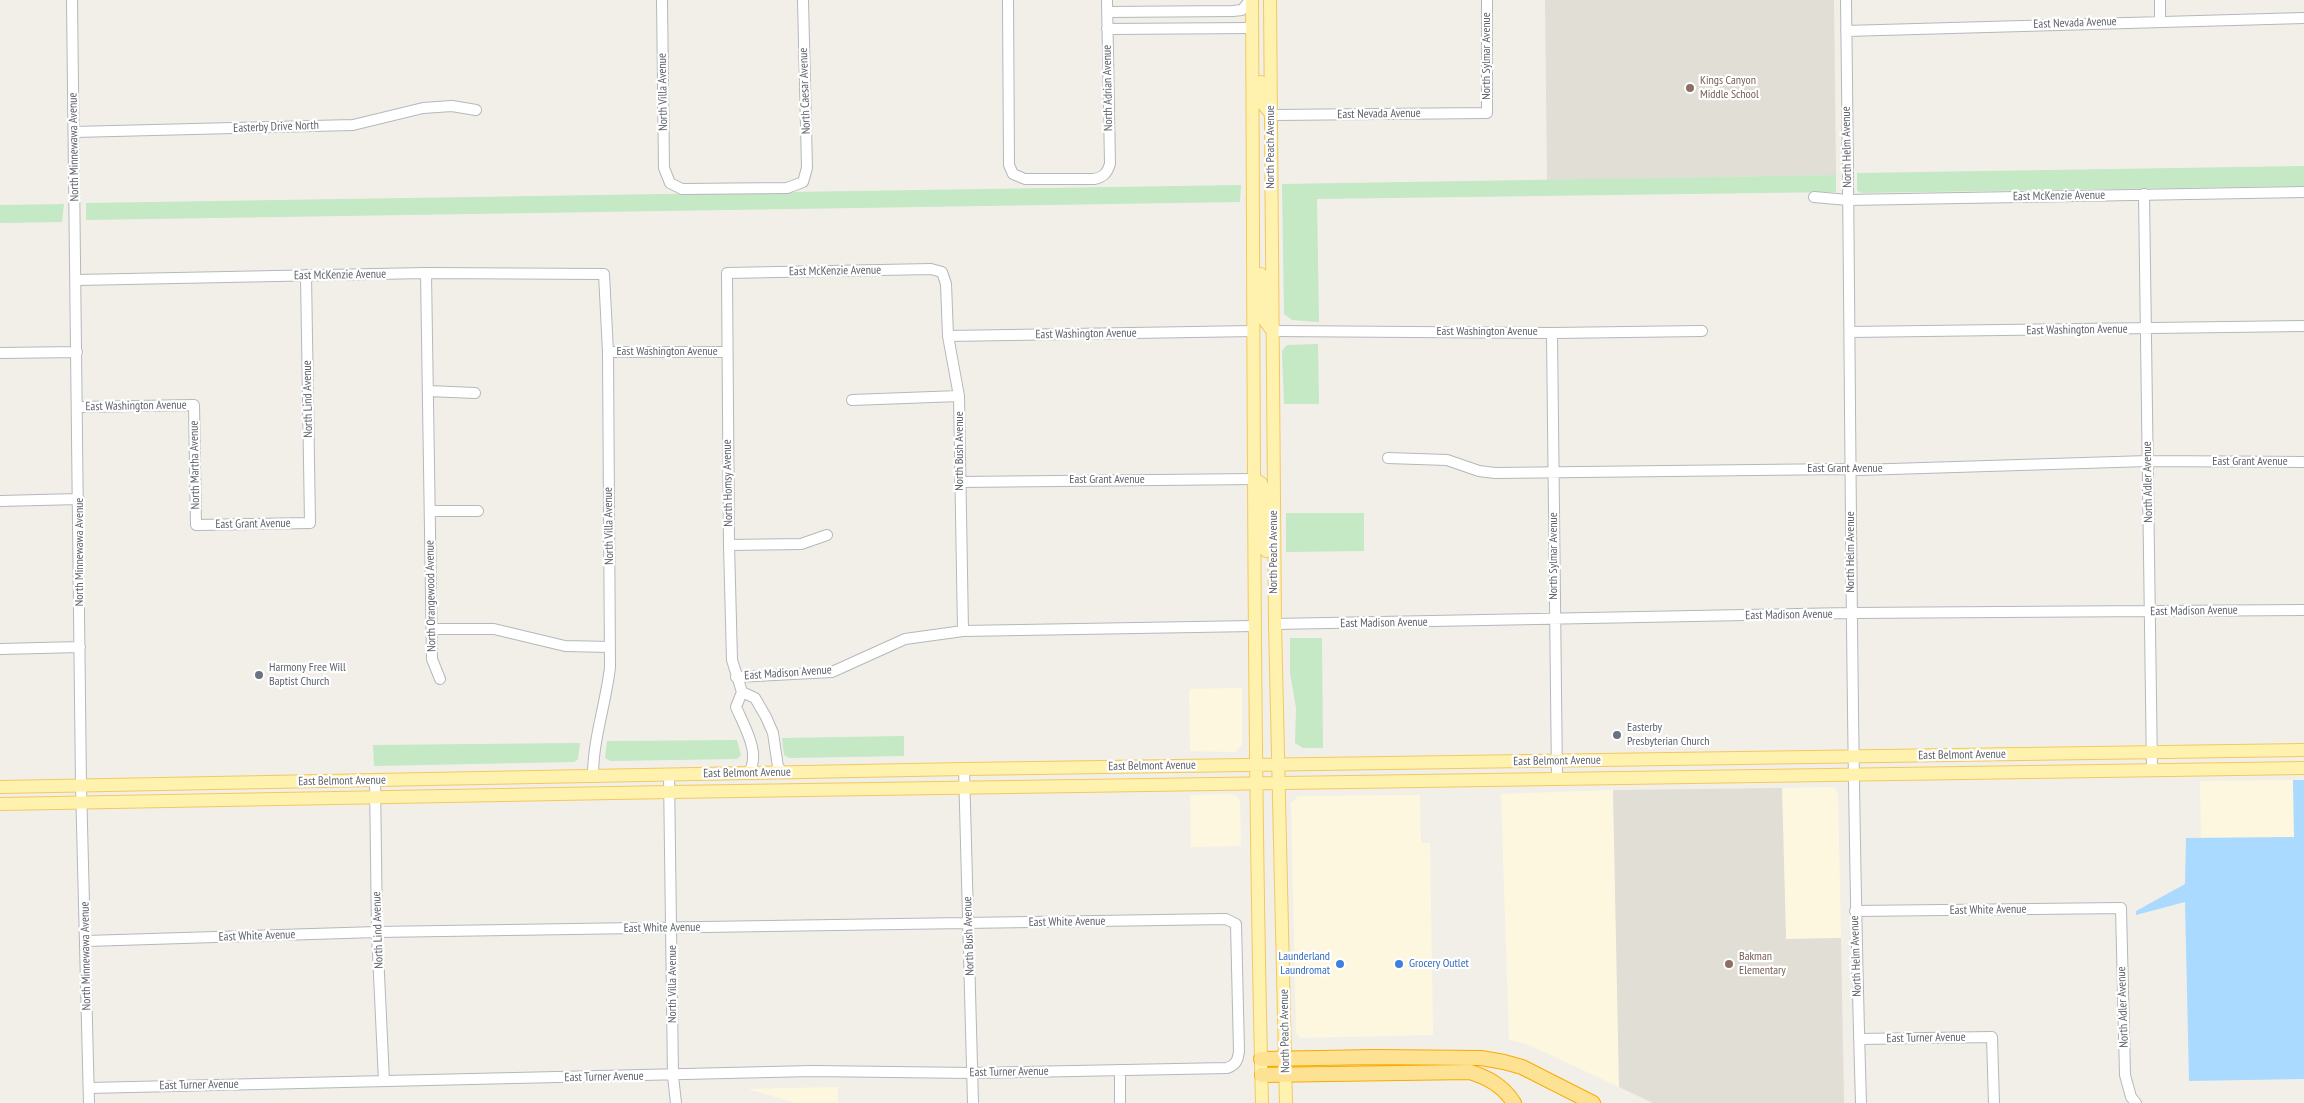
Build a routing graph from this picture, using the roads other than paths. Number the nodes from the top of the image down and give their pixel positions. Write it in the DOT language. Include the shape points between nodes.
graph roads {
  1 [pos="72,0"];
  2 [pos="662,0"];
  3 [pos="803,0"];
  4 [pos="1008,0"];
  5 [pos="1107,0"];
  6 [pos="1251,0"];
  7 [pos="1270,0"];
  8 [pos="1486,0"];
  9 [pos="1846,0"];
  10 [pos="2160,0"];
  11 [pos="1107,12"];
  12 [pos="2304,18"];
  13 [pos="2160,20"];
  14 [pos="1252,28"];
  15 [pos="1107,30"];
  16 [pos="1846,31"];
  17 [pos="476,110"];
  18 [pos="1487,113"];
  19 [pos="1272,115"];
  20 [pos="74,132"];
  21 [pos="803,182"];
  22 [pos="2304,192"];
  23 [pos="2144,194"];
  24 [pos="1814,196"];
  25 [pos="1848,200"];
  26 [pos="1254,256"];
  27 [pos="942,272"];
  28 [pos="426,273"];
  29 [pos="727,273"];
  30 [pos="604,274"];
  31 [pos="306,275"];
  32 [pos="77,280"];
  33 [pos="2304,326"];
  34 [pos="2147,329"];
  35 [pos="1254,331"];
  36 [pos="1273,331"];
  37 [pos="1702,332"];
  38 [pos="1850,332"];
  39 [pos="1552,333"];
  40 [pos="948,336"];
  41 [pos="77,352"];
  42 [pos="608,352"];
  43 [pos="726,352"];
  44 [pos="0,353"];
  45 [pos="428,391"];
  46 [pos="475,393"];
  47 [pos="959,396"];
  48 [pos="852,400"];
  49 [pos="194,405"];
  50 [pos="78,407"];
  51 [pos="1388,458"];
  52 [pos="2148,461"];
  53 [pos="2304,462"];
  54 [pos="1851,469"];
  55 [pos="1554,471"];
  56 [pos="1255,479"];
  57 [pos="960,482"];
  58 [pos="79,499"];
  59 [pos="0,501"];
  60 [pos="430,511"];
  61 [pos="478,511"];
  62 [pos="310,523"];
  63 [pos="196,525"];
  64 [pos="827,535"];
  65 [pos="729,545"];
  66 [pos="1274,580"];
  67 [pos="2304,610"];
  68 [pos="2150,612"];
  69 [pos="1850,613"];
  70 [pos="1554,620"];
  71 [pos="1275,624"];
  72 [pos="1253,626"];
  73 [pos="432,629"];
  74 [pos="963,631"];
  75 [pos="80,647"];
  76 [pos="610,647"];
  77 [pos="0,649"];
  78 [pos="736,677"];
  79 [pos="440,679"];
  80 [pos="742,692"];
  81 [pos="2304,750"];
  82 [pos="2152,752"];
  83 [pos="1854,757"];
  84 [pos="1557,762"];
  85 [pos="1278,764"];
  86 [pos="1256,765"];
  87 [pos="2304,768"];
  88 [pos="964,769"];
  89 [pos="2152,770"];
  90 [pos="784,772"];
  91 [pos="748,773"];
  92 [pos="669,774"];
  93 [pos="1854,775"];
  94 [pos="593,776"];
  95 [pos="1557,779"];
  96 [pos="375,780"];
  97 [pos="1278,782"];
  98 [pos="1256,783"];
  99 [pos="81,786"];
  100 [pos="0,787"];
  101 [pos="965,787"];
  102 [pos="670,792"];
  103 [pos="376,798"];
  104 [pos="82,803"];
  105 [pos="0,804"];
  106 [pos="2121,908"];
  107 [pos="1855,911"];
  108 [pos="968,924"];
  109 [pos="1236,924"];
  110 [pos="672,928"];
  111 [pos="377,932"];
  112 [pos="86,941"];
  113 [pos="1859,1039"];
  114 [pos="1285,1058"];
  115 [pos="1261,1059"];
  116 [pos="1120,1070"];
  117 [pos="972,1073"];
  118 [pos="1286,1075"];
  119 [pos="673,1076"];
  120 [pos="1262,1076"];
  121 [pos="384,1081"];
  122 [pos="89,1088"];
  123 [pos="89,1103"];
  124 [pos="676,1103"];
  125 [pos="973,1103"];
  126 [pos="1120,1103"];
  127 [pos="1262,1103"];
  128 [pos="1286,1103"];
  129 [pos="1514,1103"];
  130 [pos="1593,1103"];
  131 [pos="1860,1103"];
  132 [pos="1994,1103"];
  133 [pos="2136,1103"];
  1 -- 20 [label="street, North Minnewawa Avenue"];
  2 -- 21 [label="street, North Villa Avenue" via="664,168 670,183 682,188 787,188"];
  3 -- 21 [label="street, North Caesar Avenue" via="807,168"];
  4 -- 15 [label="street, North Adrian Avenue" via="1009,165 1013,174 1025,180 1094,179 1105,174 1110,164"];
  5 -- 11 [label="street, North Adrian Avenue"];
  6 -- 11 [label="street" via="1242,10 1233,11"];
  6 -- 14 [label="main road, North Peach Avenue"];
  7 -- 19 [label="main road, North Peach Avenue"];
  8 -- 18 [label="street, North Sylmar Avenue"];
  9 -- 16 [label="street, North Helm Avenue"];
  10 -- 13 [label="street"];
  11 -- 15 [label="street, North Adrian Avenue"];
  12 -- 13 [label="street, East Nevada Avenue"];
  13 -- 16 [label="street, East Nevada Avenue"];
  14 -- 15 [label="street"];
  14 -- 19 [label="main road" via="1261,40 1263,104"];
  14 -- 26 [label="main road, North Peach Avenue"];
  16 -- 25 [label="street, North Helm Avenue"];
  17 -- 20 [label="street, Easterby Drive North" via="452,106 423,108 353,125"];
  18 -- 19 [label="street, East Nevada Avenue"];
  19 -- 36 [label="main road, North Peach Avenue"];
  20 -- 32 [label="street, North Minnewawa Avenue"];
  22 -- 23 [label="street, East McKenzie Avenue"];
  23 -- 25 [label="street, East McKenzie Avenue"];
  23 -- 34 [label="street, North Adler Avenue"];
  24 -- 25 [label="street, East McKenzie Avenue"];
  25 -- 38 [label="street, North Helm Avenue"];
  26 -- 35 [label="main road, North Peach Avenue"];
  26 -- 36 [label="main road" via="1262,275 1265,321"];
  27 -- 29 [label="street, East McKenzie Avenue" via="931,269"];
  27 -- 40 [label="street, North Bush Avenue" via="946,284"];
  28 -- 30 [label="street, East McKenzie Avenue"];
  28 -- 31 [label="street, East McKenzie Avenue"];
  28 -- 45 [label="street, North Orangewood Avenue"];
  29 -- 43 [label="street, North Homsy Avenue"];
  30 -- 42 [label="street, North Villa Avenue"];
  31 -- 32 [label="street, East McKenzie Avenue"];
  31 -- 62 [label="street, North Lind Avenue"];
  32 -- 41 [label="street, North Minnewawa Avenue"];
  33 -- 34 [label="street, East Washington Avenue"];
  34 -- 38 [label="street, East Washington Avenue"];
  34 -- 52 [label="street, North Adler Avenue"];
  35 -- 40 [label="street, East Washington Avenue"];
  35 -- 56 [label="main road, North Peach Avenue"];
  36 -- 39 [label="street, East Washington Avenue"];
  36 -- 66 [label="main road, North Peach Avenue"];
  37 -- 39 [label="street, East Washington Avenue"];
  38 -- 54 [label="street, North Helm Avenue"];
  39 -- 55 [label="street, North Sylmar Avenue"];
  40 -- 47 [label="street, North Bush Avenue"];
  41 -- 44 [label="street"];
  41 -- 50 [label="street, North Minnewawa Avenue"];
  42 -- 43 [label="street, East Washington Avenue"];
  42 -- 76 [label="street, North Villa Avenue"];
  43 -- 65 [label="street, North Homsy Avenue"];
  45 -- 46 [label="street"];
  45 -- 60 [label="street, North Orangewood Avenue"];
  47 -- 48 [label="street"];
  47 -- 57 [label="street, North Bush Avenue"];
  49 -- 50 [label="street, East Washington Avenue"];
  49 -- 63 [label="street, North Martha Avenue"];
  50 -- 58 [label="street, North Minnewawa Avenue"];
  51 -- 55 [label="street, East Grant Avenue" via="1447,460 1478,471 1495,473"];
  52 -- 53 [label="street, East Grant Avenue"];
  52 -- 54 [label="street, East Grant Avenue"];
  52 -- 68 [label="street, North Adler Avenue"];
  54 -- 55 [label="street, East Grant Avenue"];
  54 -- 69 [label="street, North Helm Avenue"];
  55 -- 70 [label="street, North Sylmar Avenue"];
  56 -- 57 [label="street, East Grant Avenue"];
  56 -- 66 [label="main road" via="1264,488 1266,558"];
  56 -- 72 [label="main road, North Peach Avenue"];
  57 -- 74 [label="street, North Bush Avenue"];
  58 -- 59 [label="street"];
  58 -- 75 [label="street, North Minnewawa Avenue"];
  60 -- 61 [label="street"];
  60 -- 73 [label="street, North Orangewood Avenue"];
  62 -- 63 [label="street, East Grant Avenue"];
  64 -- 65 [label="street" via="801,544"];
  65 -- 78 [label="street, North Homsy Avenue" via="732,660"];
  66 -- 71 [label="main road, North Peach Avenue"];
  67 -- 68 [label="street, East Madison Avenue"];
  68 -- 69 [label="street, East Madison Avenue"];
  68 -- 82 [label="street, North Adler Avenue"];
  69 -- 70 [label="street, East Madison Avenue"];
  69 -- 83 [label="street, North Helm Avenue"];
  70 -- 71 [label="street, East Madison Avenue"];
  70 -- 84 [label="street, North Sylmar Avenue"];
  71 -- 85 [label="main road, North Peach Avenue"];
  72 -- 74 [label="street, East Madison Avenue"];
  72 -- 86 [label="main road, North Peach Avenue"];
  73 -- 76 [label="street" via="494,629 565,646"];
  73 -- 79 [label="street, North Orangewood Avenue" via="432,659"];
  74 -- 78 [label="street, East Madison Avenue" via="905,639 832,672"];
  75 -- 77 [label="street"];
  75 -- 99 [label="street, North Minnewawa Avenue"];
  76 -- 94 [label="street, North Villa Avenue" via="608,688 593,754"];
  78 -- 80 [label="street, North Homsy Avenue"];
  80 -- 90 [label="street, North Homsy Avenue" via="755,698 766,716 773,733 778,767"];
  80 -- 91 [label="street, North Homsy Avenue" via="736,707 754,758"];
  81 -- 82 [label="main road, East Belmont Avenue"];
  82 -- 83 [label="main road, East Belmont Avenue"];
  82 -- 89 [label="street, North Adler Avenue"];
  83 -- 84 [label="main road, East Belmont Avenue"];
  83 -- 93 [label="street, North Helm Avenue"];
  84 -- 85 [label="main road, East Belmont Avenue"];
  84 -- 95 [label="street, North Sylmar Avenue"];
  85 -- 86 [label="main road, East Belmont Avenue"];
  85 -- 97 [label="main road, North Peach Avenue"];
  86 -- 88 [label="main road, East Belmont Avenue"];
  86 -- 98 [label="main road, North Peach Avenue"];
  87 -- 89 [label="main road, East Belmont Avenue"];
  88 -- 90 [label="main road, East Belmont Avenue"];
  88 -- 101 [label="street, North Bush Avenue"];
  89 -- 93 [label="main road, East Belmont Avenue"];
  90 -- 91 [label="main road, East Belmont Avenue"];
  91 -- 92 [label="main road, East Belmont Avenue"];
  92 -- 94 [label="main road, East Belmont Avenue"];
  92 -- 102 [label="street, North Villa Avenue"];
  93 -- 95 [label="main road, East Belmont Avenue"];
  93 -- 107 [label="street, North Helm Avenue"];
  94 -- 96 [label="main road, East Belmont Avenue"];
  95 -- 97 [label="main road, East Belmont Avenue"];
  96 -- 99 [label="main road, East Belmont Avenue"];
  96 -- 103 [label="street, North Lind Avenue"];
  97 -- 98 [label="main road, East Belmont Avenue"];
  97 -- 114 [label="main road, North Peach Avenue"];
  98 -- 101 [label="main road, East Belmont Avenue"];
  98 -- 115 [label="main road, North Peach Avenue"];
  99 -- 100 [label="main road, East Belmont Avenue"];
  99 -- 104 [label="street, North Minnewawa Avenue"];
  101 -- 102 [label="main road, East Belmont Avenue"];
  101 -- 108 [label="street, North Bush Avenue"];
  102 -- 103 [label="main road, East Belmont Avenue"];
  102 -- 110 [label="street, North Villa Avenue"];
  103 -- 104 [label="main road, East Belmont Avenue"];
  103 -- 111 [label="street, North Lind Avenue"];
  104 -- 105 [label="main road, East Belmont Avenue"];
  104 -- 112 [label="street, North Minnewawa Avenue"];
  106 -- 107 [label="street, East White Avenue"];
  106 -- 133 [label="street, North Adler Avenue" via="2125,1075"];
  107 -- 113 [label="street, North Helm Avenue"];
  108 -- 109 [label="street, East White Avenue" via="1226,919"];
  108 -- 110 [label="street, East White Avenue"];
  108 -- 117 [label="street, North Bush Avenue"];
  109 -- 116 [label="street, East Turner Avenue" via="1239,1051 1234,1065 1226,1068"];
  110 -- 111 [label="street, East White Avenue"];
  110 -- 119 [label="street, North Villa Avenue"];
  111 -- 112 [label="street, East White Avenue"];
  111 -- 121 [label="street, North Lind Avenue"];
  112 -- 122 [label="street, North Minnewawa Avenue"];
  113 -- 131 [label="street, North Helm Avenue"];
  113 -- 132 [label="street, East Turner Avenue" via="1992,1037"];
  114 -- 115 [label="highway"];
  114 -- 118 [label="main road, North Peach Avenue"];
  114 -- 130 [label="highway" via="1481,1058 1522,1067"];
  115 -- 120 [label="main road, North Peach Avenue"];
  116 -- 117 [label="street, East Turner Avenue"];
  116 -- 126 [label="street"];
  117 -- 119 [label="street, East Turner Avenue" via="812,1071"];
  117 -- 125 [label="street, North Bush Avenue"];
  118 -- 120 [label="highway"];
  118 -- 128 [label="main road, North Peach Avenue"];
  118 -- 129 [label="highway" via="1470,1072 1493,1081"];
  119 -- 121 [label="street, East Turner Avenue"];
  119 -- 124 [label="street, North Villa Avenue"];
  120 -- 127 [label="main road, North Peach Avenue"];
  121 -- 122 [label="street, East Turner Avenue"];
  122 -- 123 [label="street, North Minnewawa Avenue"];
}
